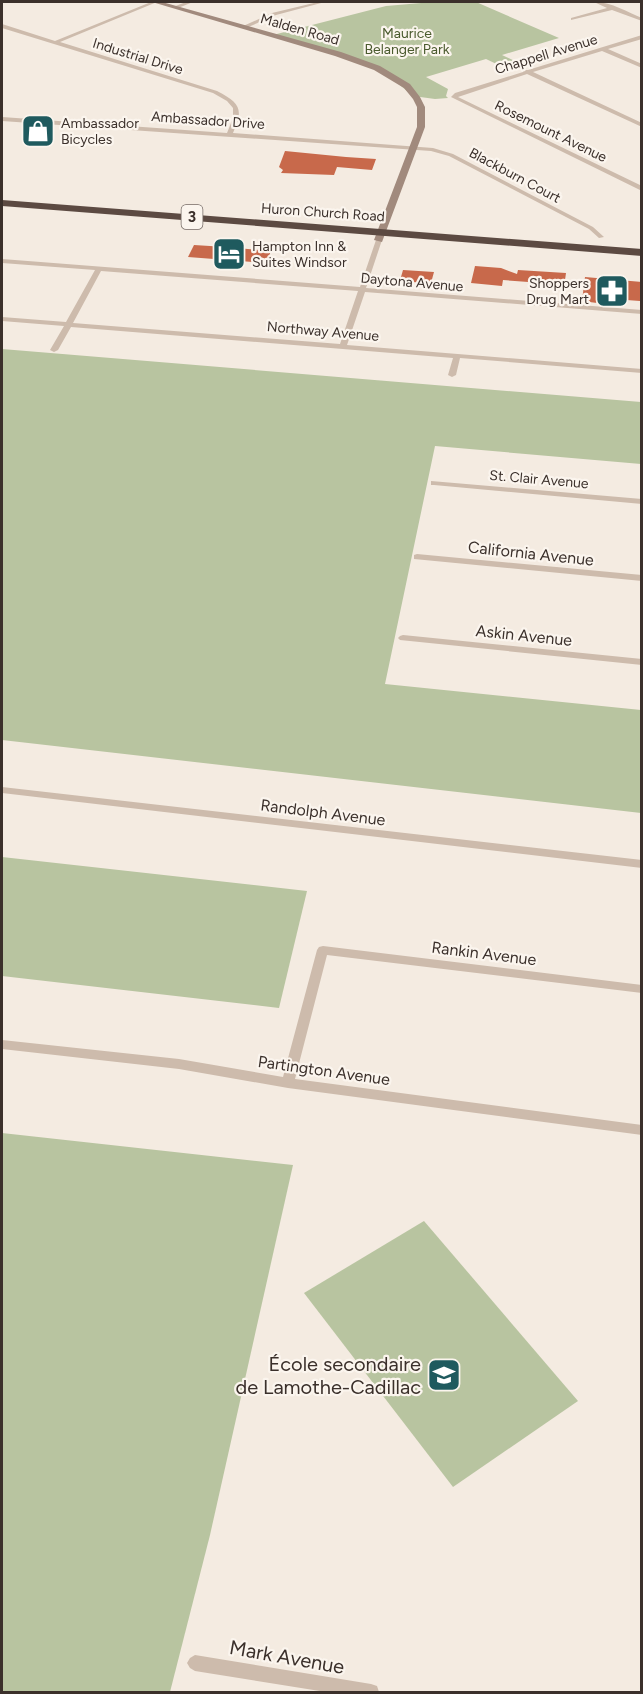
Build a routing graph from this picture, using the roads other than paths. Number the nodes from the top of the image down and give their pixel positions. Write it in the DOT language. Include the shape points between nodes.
graph roads {
  1 [pos="154,2"];
  2 [pos="190,2"];
  3 [pos="322,2"];
  4 [pos="597,2"];
  5 [pos="176,8"];
  6 [pos="613,9"];
  7 [pos="573,19"];
  8 [pos="642,20"];
  9 [pos="2,26"];
  10 [pos="244,27"];
  11 [pos="642,37"];
  12 [pos="54,43"];
  13 [pos="602,49"];
  14 [pos="642,66"];
  15 [pos="519,68"];
  16 [pos="527,72"];
  17 [pos="457,94"];
  18 [pos="2,118"];
  19 [pos="642,125"];
  20 [pos="230,133"];
  21 [pos="414,148"];
  22 [pos="642,189"];
  23 [pos="2,203"];
  24 [pos="80,209"];
  25 [pos="2,211"];
  26 [pos="138,213"];
  27 [pos="124,220"];
  28 [pos="381,236"];
  29 [pos="601,237"];
  30 [pos="642,254"];
  31 [pos="2,261"];
  32 [pos="642,262"];
  33 [pos="99,269"];
  34 [pos="362,290"];
  35 [pos="642,312"];
  36 [pos="2,319"];
  37 [pos="68,324"];
  38 [pos="343,347"];
  39 [pos="54,350"];
  40 [pos="457,356"];
  41 [pos="642,371"];
  42 [pos="452,375"];
  43 [pos="434,483"];
  44 [pos="642,502"];
  45 [pos="417,556"];
  46 [pos="642,578"];
  47 [pos="403,638"];
  48 [pos="642,662"];
  49 [pos="2,790"];
  50 [pos="642,864"];
  51 [pos="642,989"];
  52 [pos="2,1045"];
  53 [pos="288,1083"];
  54 [pos="642,1130"];
  55 [pos="195,1663"];
  56 [pos="371,1692"];
  1 -- 5 [label="main road, Malden Road"];
  1 -- 12 [label="street"];
  2 -- 5 [label="street"];
  3 -- 10 [label="street" via="274,14"];
  4 -- 6 [label="street"];
  5 -- 10 [label="main road, Malden Road"];
  6 -- 7 [label="street"];
  6 -- 8 [label="street"];
  9 -- 12 [label="street, Industrial Drive"];
  10 -- 21 [label="main road, Malden Road" via="377,68 401,82 421,107 421,127"];
  11 -- 13 [label="street, Chappell Avenue"];
  12 -- 20 [label="street, Industrial Drive" via="230,99 238,116"];
  13 -- 14 [label="street"];
  13 -- 16 [label="street, Chappell Avenue"];
  15 -- 16 [label="street"];
  16 -- 17 [label="street, Chappell Avenue"];
  16 -- 19 [label="street"];
  17 -- 22 [label="street, Rosemount Avenue" via="454,97"];
  18 -- 20 [label="street, Ambassador Drive"];
  20 -- 21 [label="street, Ambassador Drive"];
  21 -- 28 [label="main road, Malden Road"];
  21 -- 29 [label="street, Blackburn Court" via="452,155 591,228"];
  23 -- 24 [label="highway, Huron Church Road / 3"];
  24 -- 26 [label="highway, Huron Church Road / 3"];
  24 -- 26 [label="highway" via="142,202 144,210"];
  25 -- 27 [label="highway, Huron Church Road / 3"];
  26 -- 27 [label="highway"];
  26 -- 28 [label="highway, Huron Church Road / 3"];
  27 -- 28 [label="highway, Huron Church Road / 3"];
  28 -- 30 [label="highway, Huron Church Road / 3"];
  28 -- 32 [label="highway, Huron Church Road / 3"];
  28 -- 34 [label="street, Malden Road"];
  31 -- 33 [label="street, Daytona Avenue"];
  33 -- 34 [label="street, Daytona Avenue"];
  33 -- 37 [label="street"];
  34 -- 35 [label="street, Daytona Avenue"];
  34 -- 38 [label="street, Malden Road"];
  36 -- 37 [label="street, Northway Avenue"];
  37 -- 38 [label="street, Northway Avenue"];
  37 -- 39 [label="street"];
  38 -- 40 [label="street, Northway Avenue"];
  40 -- 41 [label="street, Northway Avenue"];
  40 -- 42 [label="street"];
  43 -- 44 [label="street, St. Clair Avenue"];
  45 -- 46 [label="street, California Avenue"];
  47 -- 48 [label="street, Askin Avenue"];
  49 -- 50 [label="street, Randolph Avenue"];
  51 -- 53 [label="street, Rankin Avenue" via="323,950"];
  52 -- 53 [label="street, Partington Avenue" via="179,1064"];
  53 -- 54 [label="street, Partington Avenue"];
  55 -- 56 [label="street, Mark Avenue"];
}
